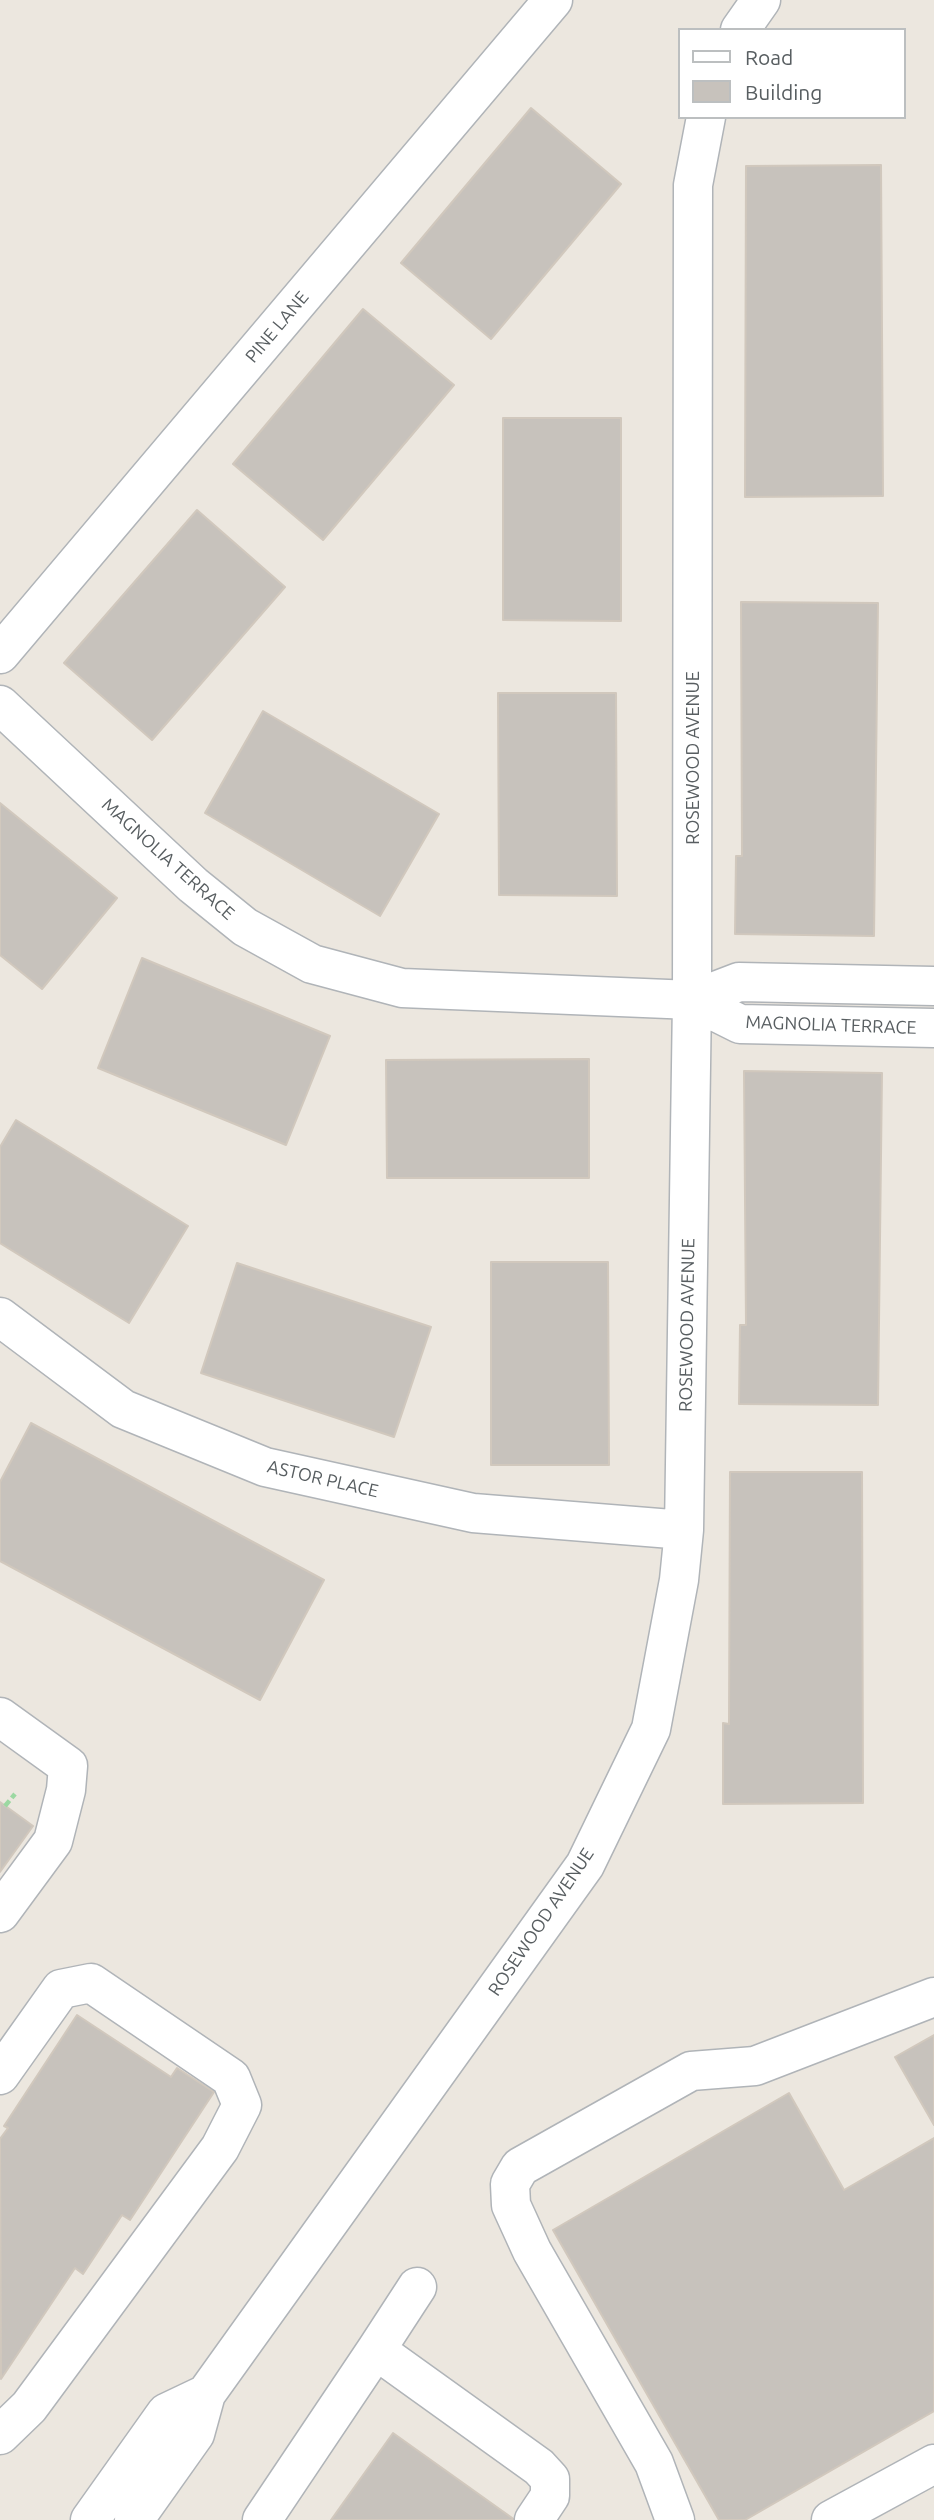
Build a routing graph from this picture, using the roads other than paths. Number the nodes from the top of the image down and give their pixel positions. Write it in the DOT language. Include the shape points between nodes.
graph roads {
  1 [pos="554,0"];
  2 [pos="761,0"];
  3 [pos="741,28"];
  4 [pos="706,119"];
  5 [pos="0,654"];
  6 [pos="0,705"];
  7 [pos="934,986"];
  8 [pos="692,1000"];
  9 [pos="934,1028"];
  10 [pos="0,1317"];
  11 [pos="684,1530"];
  12 [pos="0,1717"];
  13 [pos="0,1913"];
  14 [pos="934,1997"];
  15 [pos="0,2075"];
  16 [pos="418,2287"];
  17 [pos="376,2350"];
  18 [pos="206,2393"];
  19 [pos="0,2435"];
  20 [pos="934,2464"];
  21 [pos="90,2520"];
  22 [pos="134,2520"];
  23 [pos="262,2520"];
  24 [pos="534,2520"];
  25 [pos="676,2520"];
  26 [pos="831,2520"];
  1 -- 5 [label="street, PINE LANE"];
  2 -- 3 [label="street"];
  4 -- 8 [label="street, ROSEWOOD AVENUE" via="693,185"];
  6 -- 8 [label="street, MAGNOLIA TERRACE" via="193,886 244,927 312,964 402,988"];
  7 -- 8 [label="street, MAGNOLIA TERRACE" via="738,982"];
  8 -- 9 [label="street, MAGNOLIA TERRACE" via="740,1024"];
  8 -- 11 [label="street, ROSEWOOD AVENUE"];
  10 -- 11 [label="street, ASTOR PLACE" via="123,1409 265,1467 473,1513"];
  11 -- 18 [label="street, ROSEWOOD AVENUE" via="651,1729 585,1865"];
  12 -- 13 [label="street" via="68,1766 53,1841"];
  14 -- 25 [label="street" via="755,2066 691,2071 520,2167 510,2184 511,2205 532,2250 654,2463"];
  15 -- 19 [label="street" via="61,1989 91,1983 231,2078 242,2105 220,2148 29,2407"];
  16 -- 17 [label="street"];
  17 -- 23 [label="street"];
  17 -- 24 [label="street" via="540,2467 550,2479 550,2496"];
  18 -- 21 [label="street, ROSEWOOD AVENUE" via="166,2413"];
  18 -- 22 [label="street, ROSEWOOD AVENUE" via="195,2434"];
  20 -- 26 [label="street"];
}
